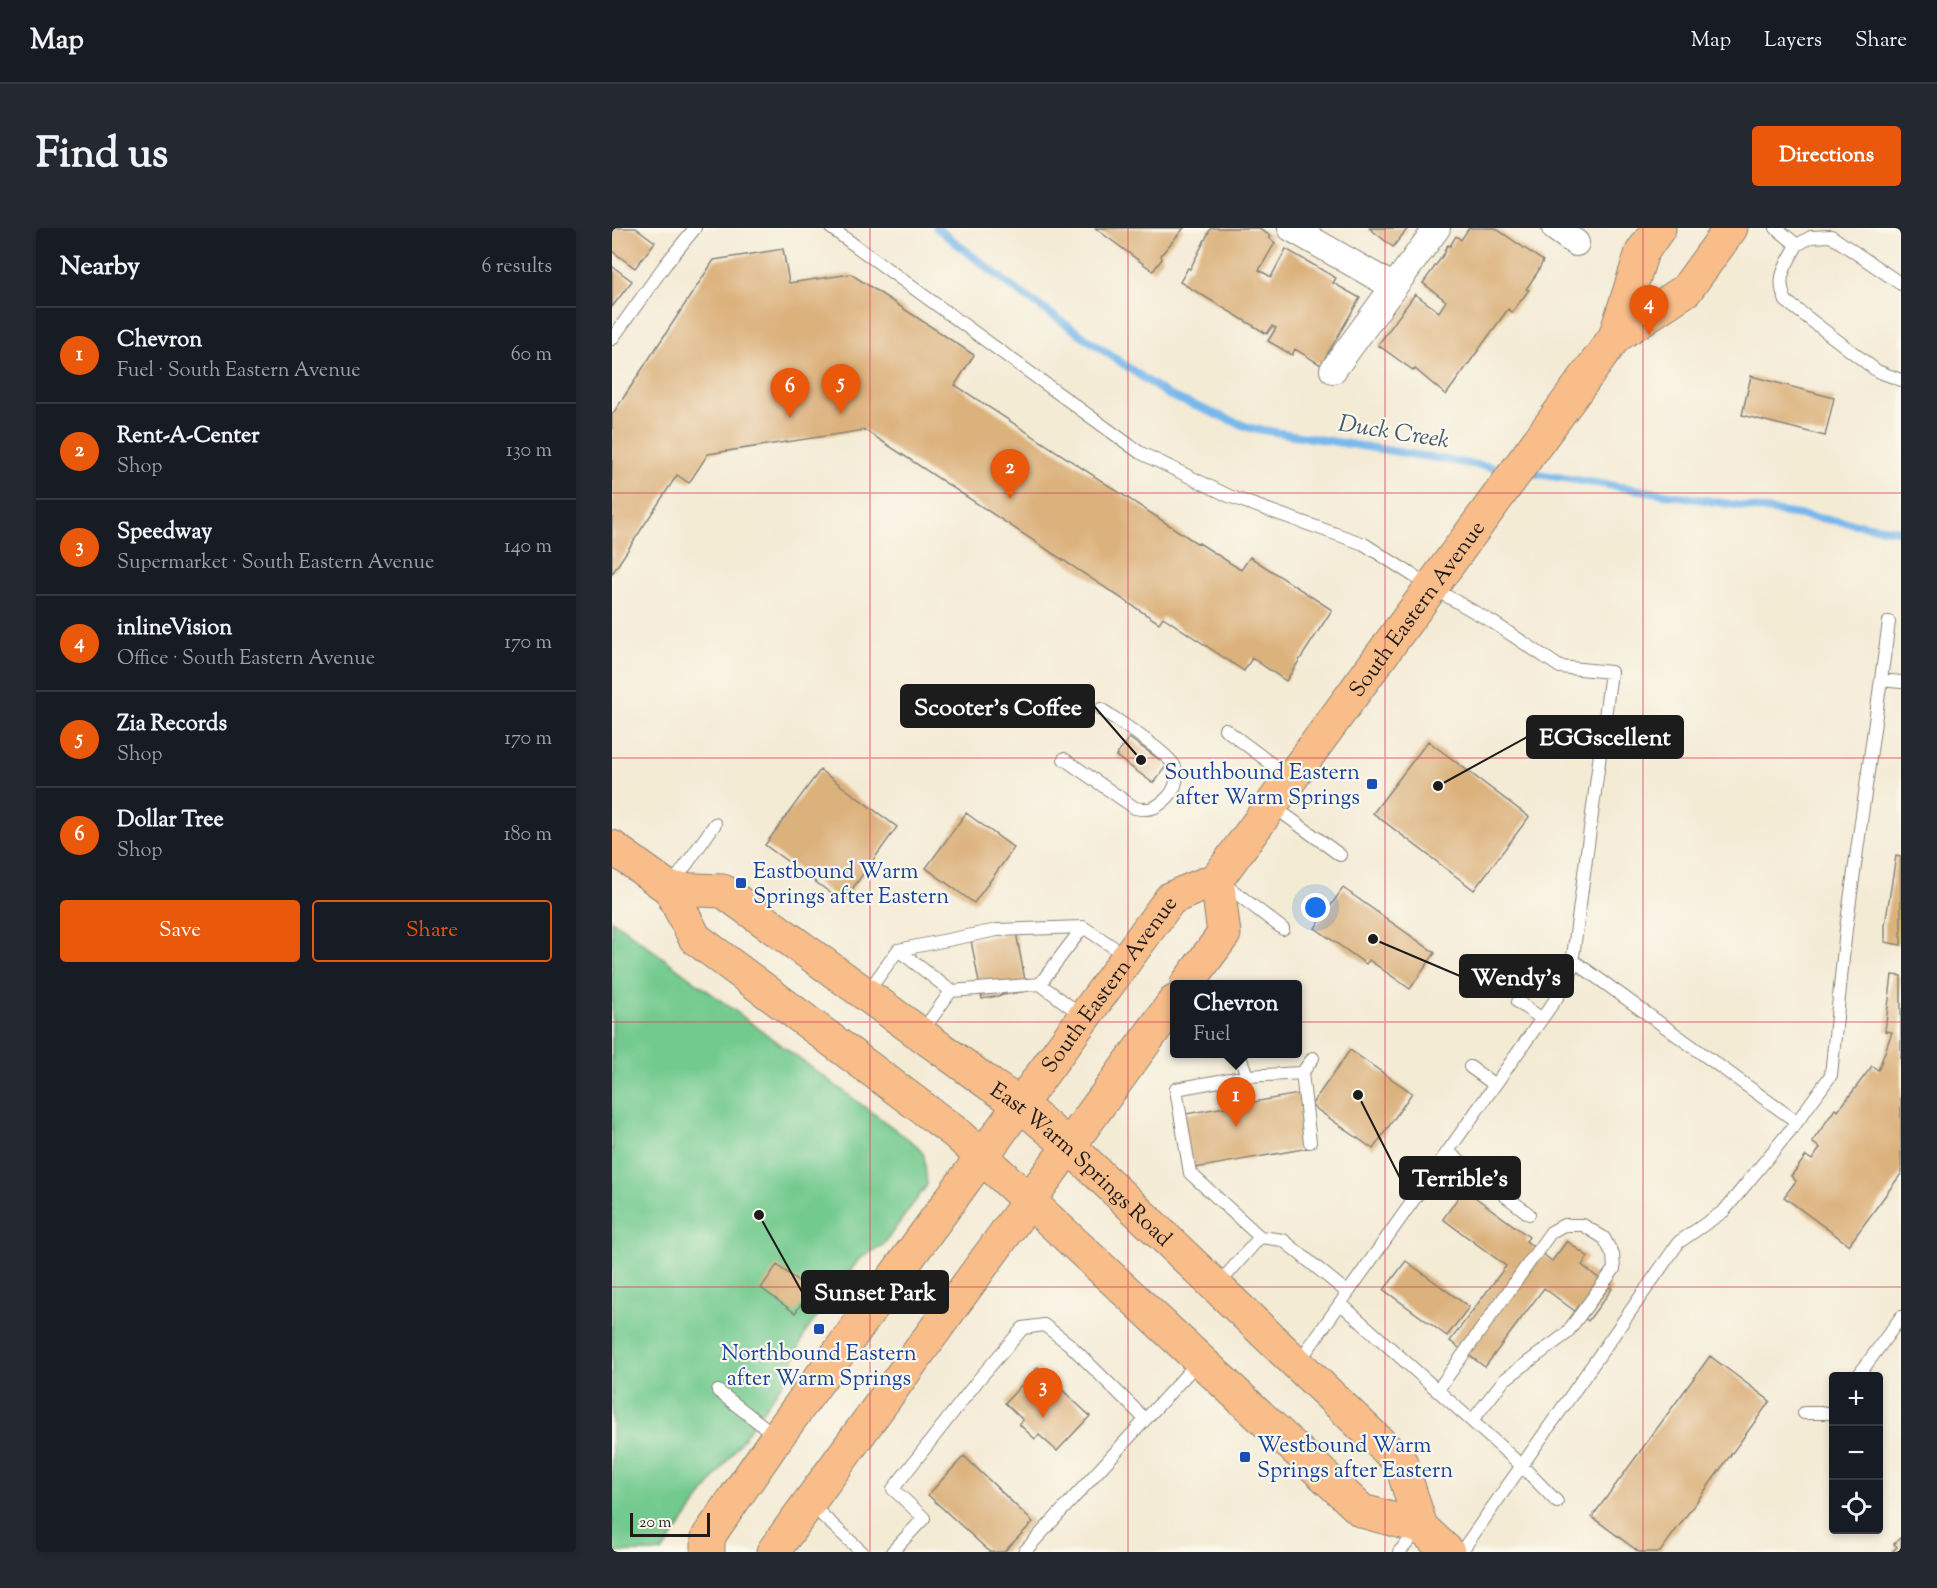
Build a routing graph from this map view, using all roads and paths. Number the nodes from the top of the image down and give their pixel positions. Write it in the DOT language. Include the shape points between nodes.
graph roads {
  1 [pos="695,228"];
  2 [pos="831,228"];
  3 [pos="1291,228"];
  4 [pos="1437,228"];
  5 [pos="1555,228"];
  6 [pos="1659,228"];
  7 [pos="1710,228"];
  8 [pos="1731,228"];
  9 [pos="1776,228"];
  10 [pos="1576,243"];
  11 [pos="1797,245"];
  12 [pos="1901,284"];
  13 [pos="1394,287"];
  14 [pos="1686,290"];
  15 [pos="1615,337"];
  16 [pos="612,339"];
  17 [pos="1333,370"];
  18 [pos="1901,380"];
  19 [pos="1431,587"];
  20 [pos="1889,621"];
  21 [pos="1881,680"];
  22 [pos="1901,682"];
  23 [pos="1101,710"];
  24 [pos="1225,729"];
  25 [pos="1064,759"];
  26 [pos="1290,779"];
  27 [pos="1272,805"];
  28 [pos="715,824"];
  29 [pos="612,847"];
  30 [pos="1340,855"];
  31 [pos="1217,879"];
  32 [pos="670,889"];
  33 [pos="1083,927"];
  34 [pos="1283,929"];
  35 [pos="898,950"];
  36 [pos="1128,957"];
  37 [pos="1574,961"];
  38 [pos="1190,980"];
  39 [pos="1040,984"];
  40 [pos="951,991"];
  41 [pos="866,994"];
  42 [pos="1518,1002"];
  43 [pos="1170,1007"];
  44 [pos="1084,1018"];
  45 [pos="1542,1019"];
  46 [pos="920,1034"];
  47 [pos="1241,1058"];
  48 [pos="1313,1058"];
  49 [pos="1470,1067"];
  50 [pos="1302,1073"];
  51 [pos="1247,1076"];
  52 [pos="1495,1085"];
  53 [pos="1021,1105"];
  54 [pos="1797,1122"];
  55 [pos="1310,1142"];
  56 [pos="1069,1146"];
  57 [pos="1448,1152"];
  58 [pos="982,1157"];
  59 [pos="1029,1201"];
  60 [pos="1529,1214"];
  61 [pos="1260,1237"];
  62 [pos="1216,1287"];
  63 [pos="1345,1298"];
  64 [pos="1901,1317"];
  65 [pos="1200,1360"];
  66 [pos="1297,1364"];
  67 [pos="1862,1372"];
  68 [pos="718,1391"];
  69 [pos="1437,1391"];
  70 [pos="1804,1413"];
  71 [pos="1829,1413"];
  72 [pos="1146,1419"];
  73 [pos="1472,1421"];
  74 [pos="777,1437"];
  75 [pos="1521,1466"];
  76 [pos="808,1502"];
  77 [pos="1557,1502"];
  78 [pos="1421,1527"];
  79 [pos="708,1552"];
  80 [pos="772,1552"];
  81 [pos="862,1552"];
  82 [pos="892,1552"];
  83 [pos="1024,1552"];
  84 [pos="1400,1552"];
  85 [pos="1448,1552"];
  86 [pos="1461,1552"];
  1 -- 16 [label="lane"];
  2 -- 19 [label="lane" via="1139,452 1229,496 1364,544"];
  3 -- 13 [label="street"];
  4 -- 13 [label="street"];
  5 -- 10 [label="street"];
  6 -- 15 [label="main road, South Eastern Avenue" via="1642,252"];
  7 -- 14 [label="main road"];
  8 -- 14 [label="main road, South Eastern Avenue"];
  9 -- 11 [label="lane"];
  11 -- 12 [label="lane" via="1811,237 1831,236"];
  11 -- 18 [label="lane" via="1782,273 1781,289 1786,301 1877,371"];
  13 -- 17 [label="street"];
  14 -- 15 [label="main road, South Eastern Avenue"];
  15 -- 19 [label="main road, South Eastern Avenue"];
  19 -- 26 [label="main road, South Eastern Avenue"];
  19 -- 37 [label="lane" via="1560,667 1611,672"];
  20 -- 21 [label="lane"];
  21 -- 22 [label="lane"];
  21 -- 54 [label="lane" via="1846,929 1831,1075"];
  23 -- 25 [label="lane" via="1165,755 1174,766 1177,779 1172,793 1158,807 1147,811 1135,808"];
  24 -- 26 [label="lane"];
  26 -- 27 [label="main road, South Eastern Avenue"];
  27 -- 30 [label="lane"];
  27 -- 31 [label="main road, South Eastern Avenue"];
  28 -- 32 [label="lane"];
  29 -- 32 [label="main road, East Warm Springs Road"];
  31 -- 34 [label="lane"];
  31 -- 36 [label="main road, South Eastern Avenue" via="1171,898"];
  31 -- 38 [label="main road" via="1224,934"];
  32 -- 41 [label="main road, East Warm Springs Road" via="723,891"];
  32 -- 58 [label="main road, East Warm Springs Road" via="695,938 957,1133"];
  33 -- 35 [label="lane" via="997,930"];
  33 -- 36 [label="lane"];
  33 -- 39 [label="lane"];
  35 -- 40 [label="lane"];
  35 -- 41 [label="lane"];
  36 -- 44 [label="main road, South Eastern Avenue"];
  37 -- 45 [label="lane" via="1570,979"];
  37 -- 54 [label="lane"];
  39 -- 40 [label="lane"];
  39 -- 44 [label="lane"];
  40 -- 46 [label="lane"];
  41 -- 46 [label="main road, East Warm Springs Road"];
  42 -- 45 [label="lane"];
  43 -- 56 [label="main road"];
  44 -- 53 [label="main road, South Eastern Avenue"];
  45 -- 52 [label="lane"];
  46 -- 53 [label="main road, East Warm Springs Road"];
  47 -- 51 [label="lane"];
  48 -- 50 [label="lane"];
  49 -- 52 [label="lane"];
  50 -- 51 [label="lane"];
  50 -- 55 [label="lane"];
  51 -- 61 [label="lane" via="1176,1089 1190,1173"];
  52 -- 57 [label="lane"];
  53 -- 56 [label="main road, East Warm Springs Road"];
  53 -- 58 [label="main road, South Eastern Avenue"];
  54 -- 75 [label="lane" via="1724,1211 1679,1242"];
  56 -- 59 [label="main road"];
  56 -- 62 [label="main road, East Warm Springs Road"];
  57 -- 60 [label="lane"];
  57 -- 63 [label="lane"];
  58 -- 59 [label="main road, East Warm Springs Road"];
  58 -- 74 [label="main road, South Eastern Avenue"];
  59 -- 65 [label="main road, East Warm Springs Road"];
  59 -- 76 [label="main road"];
  61 -- 62 [label="lane"];
  61 -- 63 [label="lane" via="1283,1240"];
  62 -- 66 [label="main road, East Warm Springs Road"];
  63 -- 66 [label="lane"];
  63 -- 69 [label="lane"];
  64 -- 67 [label="lane"];
  65 -- 72 [label="lane"];
  65 -- 78 [label="main road, East Warm Springs Road" via="1362,1511"];
  66 -- 78 [label="main road, East Warm Springs Road" via="1401,1463"];
  68 -- 74 [label="lane"];
  69 -- 73 [label="lane"];
  69 -- 73 [label="lane" via="1551,1232 1564,1225 1583,1225 1604,1238 1613,1255 1614,1269 1566,1334 1504,1380"];
  70 -- 71 [label="lane"];
  72 -- 82 [label="lane" via="1044,1325 1023,1328 893,1489 924,1518"];
  72 -- 83 [label="lane"];
  73 -- 75 [label="lane"];
  74 -- 79 [label="main road, South Eastern Avenue" via="708,1537"];
  75 -- 77 [label="lane"];
  75 -- 86 [label="lane"];
  76 -- 80 [label="main road"];
  76 -- 81 [label="lane"];
  78 -- 84 [label="lane"];
  78 -- 85 [label="main road, East Warm Springs Road"];
}
